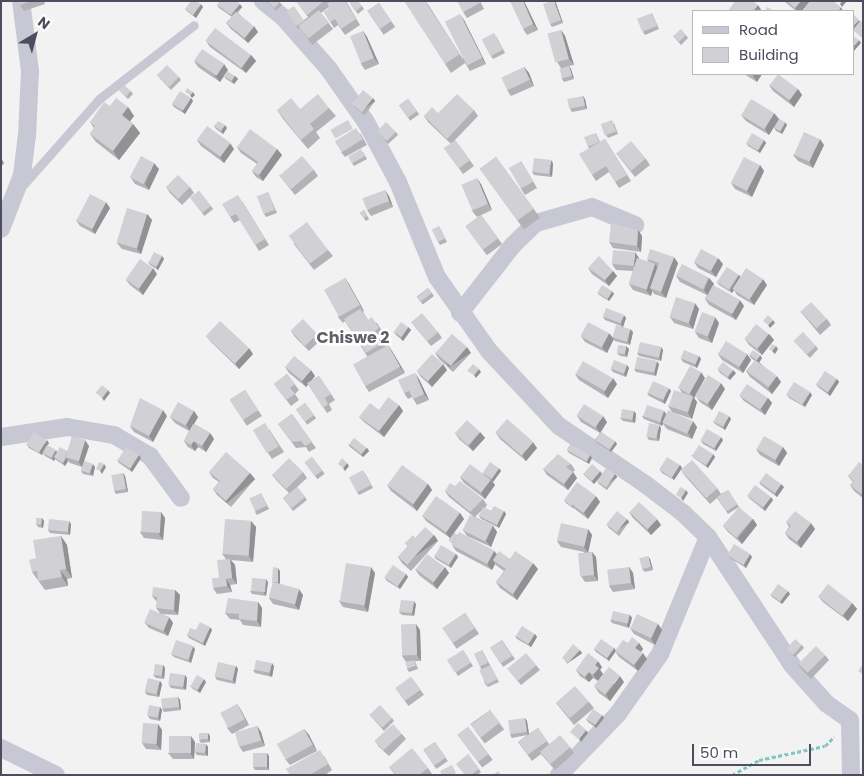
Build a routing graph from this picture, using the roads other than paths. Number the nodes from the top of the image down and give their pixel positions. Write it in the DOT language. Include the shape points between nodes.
graph roads {
  1 [pos="21,1"];
  2 [pos="263,1"];
  3 [pos="194,25"];
  4 [pos="16,192"];
  5 [pos="635,226"];
  6 [pos="1,229"];
  7 [pos="460,313"];
  8 [pos="1,437"];
  9 [pos="181,498"];
  10 [pos="708,537"];
  11 [pos="856,722"];
  12 [pos="1,748"];
  13 [pos="56,775"];
  14 [pos="559,775"];
  15 [pos="851,775"];
  1 -- 4 [label="street" via="30,71 27,137"];
  2 -- 7 [label="street" via="283,17 328,68 366,122 398,182 431,265"];
  3 -- 4 [label="lane" via="99,99"];
  4 -- 6 [label="street"];
  5 -- 7 [label="street" via="592,207 536,223 513,245"];
  7 -- 10 [label="street" via="559,426 645,484"];
  8 -- 9 [label="street" via="67,427 114,435 150,456"];
  10 -- 11 [label="street" via="792,665 827,704"];
  10 -- 14 [label="street" via="660,654 617,714"];
  11 -- 15 [label="street"];
  12 -- 13 [label="street"];
}
